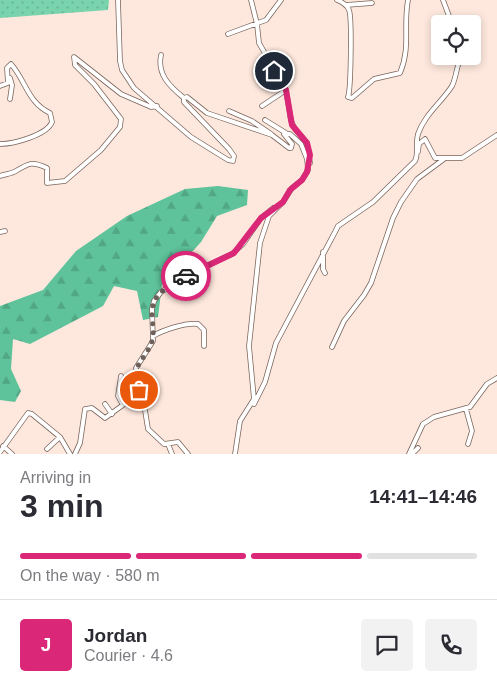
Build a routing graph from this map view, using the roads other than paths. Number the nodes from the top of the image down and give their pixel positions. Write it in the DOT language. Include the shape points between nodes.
graph roads {
  1 [pos="118,0"];
  2 [pos="251,0"];
  3 [pos="281,0"];
  4 [pos="337,0"];
  5 [pos="408,0"];
  6 [pos="444,1"];
  7 [pos="372,3"];
  8 [pos="346,5"];
  9 [pos="449,15"];
  10 [pos="258,24"];
  11 [pos="228,34"];
  12 [pos="161,55"];
  13 [pos="457,65"];
  14 [pos="8,76"];
  15 [pos="0,86"];
  16 [pos="286,90"];
  17 [pos="184,98"];
  18 [pos="10,99"];
  19 [pos="157,106"];
  20 [pos="262,106"];
  21 [pos="230,111"];
  22 [pos="265,120"];
  23 [pos="286,133"];
  24 [pos="272,135"];
  25 [pos="497,135"];
  26 [pos="0,144"];
  27 [pos="417,157"];
  28 [pos="444,159"];
  29 [pos="308,170"];
  30 [pos="0,176"];
  31 [pos="280,205"];
  32 [pos="323,252"];
  33 [pos="325,273"];
  34 [pos="153,336"];
  35 [pos="204,346"];
  36 [pos="332,347"];
  37 [pos="129,367"];
  38 [pos="135,371"];
  39 [pos="121,376"];
  40 [pos="497,378"];
  41 [pos="137,387"];
  42 [pos="105,404"];
  43 [pos="123,405"];
  44 [pos="250,407"];
  45 [pos="466,409"];
  46 [pos="112,414"];
  47 [pos="60,437"];
  48 [pos="168,444"];
  49 [pos="468,444"];
  50 [pos="3,446"];
  51 [pos="418,448"];
  52 [pos="47,449"];
  53 [pos="0,452"];
  54 [pos="12,454"];
  55 [pos="70,454"];
  56 [pos="75,454"];
  57 [pos="172,454"];
  58 [pos="188,454"];
  59 [pos="236,454"];
  60 [pos="410,454"];
  1 -- 19 [label="street" via="122,70 134,88"];
  2 -- 10 [label="street"];
  3 -- 10 [label="street" via="272,14"];
  4 -- 8 [label="street"];
  5 -- 8 [label="street" via="405,19 408,44 400,73 374,79 352,98 348,96 352,84 349,62 351,18"];
  6 -- 9 [label="street"];
  7 -- 8 [label="street"];
  10 -- 11 [label="street"];
  10 -- 16 [label="street" via="261,47"];
  12 -- 17 [label="street" via="158,63 160,72"];
  13 -- 27 [label="street" via="452,85 429,113 419,132 415,144"];
  14 -- 15 [label="street" via="8,83"];
  14 -- 18 [label="street" via="12,85"];
  14 -- 26 [label="street" via="6,68 11,64 29,96 40,109 50,113 52,122 46,132 10,144"];
  16 -- 20 [label="street"];
  16 -- 29 [label="street" via="292,125 307,143 310,155"];
  17 -- 19 [label="street" via="184,102 229,149 234,156 233,161 191,137"];
  17 -- 24 [label="street" via="211,115"];
  19 -- 30 [label="street" via="151,107 121,94 74,58 75,65 121,119 120,128 101,150 65,181 47,183 47,168 31,164"];
  21 -- 24 [label="street"];
  22 -- 23 [label="street"];
  23 -- 24 [label="street" via="284,136 292,144 291,148"];
  23 -- 29 [label="street" via="301,144"];
  25 -- 28 [label="street" via="466,156"];
  27 -- 28 [label="street" via="419,144 425,139 431,155"];
  27 -- 32 [label="street" via="373,202 338,226"];
  28 -- 36 [label="street" via="417,178 401,202 371,283 344,321"];
  29 -- 31 [label="street"];
  31 -- 34 [label="street" via="264,215 232,254 189,274 160,293 152,307"];
  31 -- 44 [label="street" via="268,216 257,264 249,338 254,399"];
  32 -- 33 [label="street"];
  32 -- 44 [label="street" via="276,343 265,382"];
  34 -- 35 [label="street" via="191,323 198,324 204,330"];
  34 -- 38 [label="street"];
  37 -- 38 [label="street"];
  38 -- 41 [label="street"];
  39 -- 43 [label="street" via="118,396"];
  40 -- 45 [label="street" via="487,384 474,404"];
  41 -- 43 [label="street"];
  41 -- 48 [label="street" via="148,429 162,443"];
  42 -- 46 [label="street"];
  43 -- 46 [label="street"];
  44 -- 59 [label="street" via="240,421"];
  45 -- 49 [label="street" via="472,431"];
  45 -- 60 [label="street" via="434,417 423,424"];
  46 -- 56 [label="street" via="105,418 92,408 85,409"];
  47 -- 50 [label="street" via="28,413"];
  47 -- 52 [label="street"];
  47 -- 55 [label="street"];
  48 -- 57 [label="street"];
  48 -- 58 [label="street" via="178,442"];
  50 -- 53 [label="street"];
  50 -- 54 [label="street"];
  51 -- 60 [label="street"];
}
